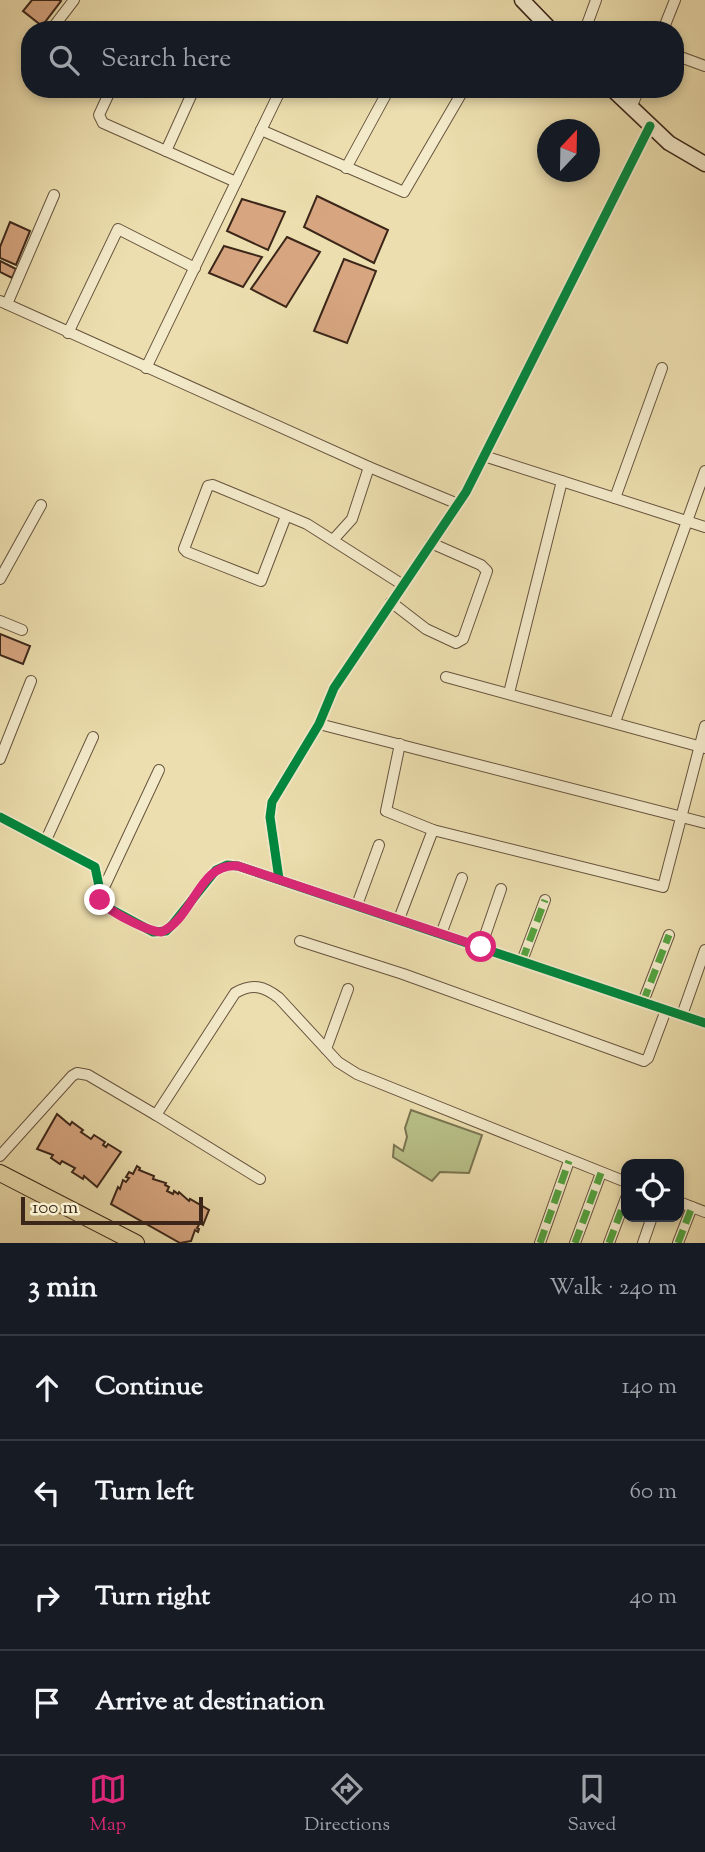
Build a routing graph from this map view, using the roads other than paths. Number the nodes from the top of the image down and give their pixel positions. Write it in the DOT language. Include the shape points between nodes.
graph roads {
  1 [pos="74,0"];
  2 [pos="522,0"];
  3 [pos="596,0"];
  4 [pos="675,0"];
  5 [pos="58,21"];
  6 [pos="541,21"];
  7 [pos="588,21"];
  8 [pos="667,21"];
  9 [pos="684,58"];
  10 [pos="705,66"];
  11 [pos="107,98"];
  12 [pos="190,98"];
  13 [pos="277,98"];
  14 [pos="385,98"];
  15 [pos="459,98"];
  16 [pos="621,98"];
  17 [pos="635,98"];
  18 [pos="631,108"];
  19 [pos="650,126"];
  20 [pos="261,130"];
  21 [pos="166,151"];
  22 [pos="705,164"];
  23 [pos="346,168"];
  24 [pos="236,183"];
  25 [pos="54,195"];
  26 [pos="195,268"];
  27 [pos="4,302"];
  28 [pos="68,333"];
  29 [pos="146,368"];
  30 [pos="662,368"];
  31 [pos="484,456"];
  32 [pos="369,467"];
  33 [pos="705,471"];
  34 [pos="562,481"];
  35 [pos="615,498"];
  36 [pos="458,504"];
  37 [pos="41,505"];
  38 [pos="286,516"];
  39 [pos="687,521"];
  40 [pos="705,527"];
  41 [pos="333,540"];
  42 [pos="432,543"];
  43 [pos="0,579"];
  44 [pos="403,585"];
  45 [pos="391,602"];
  46 [pos="0,621"];
  47 [pos="22,630"];
  48 [pos="446,677"];
  49 [pos="31,681"];
  50 [pos="509,693"];
  51 [pos="615,722"];
  52 [pos="319,724"];
  53 [pos="705,726"];
  54 [pos="93,737"];
  55 [pos="400,744"];
  56 [pos="702,747"];
  57 [pos="0,759"];
  58 [pos="159,770"];
  59 [pos="0,817"];
  60 [pos="679,817"];
  61 [pos="705,824"];
  62 [pos="433,830"];
  63 [pos="46,840"];
  64 [pos="379,845"];
  65 [pos="462,878"];
  66 [pos="279,879"];
  67 [pos="501,889"];
  68 [pos="100,897"];
  69 [pos="545,900"];
  70 [pos="357,905"];
  71 [pos="399,919"];
  72 [pos="441,934"];
  73 [pos="669,935"];
  74 [pos="300,941"];
  75 [pos="481,947"];
  76 [pos="705,950"];
  77 [pos="522,961"];
  78 [pos="348,989"];
  79 [pos="643,1002"];
  80 [pos="666,1010"];
  81 [pos="682,1015"];
  82 [pos="705,1023"];
  83 [pos="326,1049"];
  84 [pos="156,1115"];
  85 [pos="0,1156"];
  86 [pos="569,1161"];
  87 [pos="0,1173"];
  88 [pos="601,1173"];
  89 [pos="260,1179"];
  90 [pos="621,1180"];
  91 [pos="684,1204"];
  92 [pos="692,1207"];
  93 [pos="621,1211"];
  94 [pos="705,1212"];
  95 [pos="650,1222"];
  96 [pos="136,1243"];
  97 [pos="540,1243"];
  98 [pos="575,1243"];
  99 [pos="609,1243"];
  100 [pos="643,1243"];
  101 [pos="678,1243"];
  1 -- 5 [label="street"];
  2 -- 6 [label="street"];
  3 -- 7 [label="street"];
  4 -- 8 [label="street"];
  9 -- 10 [label="street"];
  11 -- 21 [label="street" via="99,115 103,123"];
  12 -- 21 [label="street"];
  13 -- 20 [label="street"];
  14 -- 23 [label="street"];
  15 -- 23 [label="street" via="404,192"];
  16 -- 18 [label="street"];
  17 -- 18 [label="street"];
  18 -- 19 [label="street"];
  19 -- 22 [label="street" via="677,149"];
  19 -- 31 [label="street"];
  20 -- 23 [label="street"];
  20 -- 24 [label="street"];
  21 -- 24 [label="street"];
  24 -- 26 [label="street"];
  25 -- 27 [label="street"];
  26 -- 28 [label="street" via="118,229"];
  26 -- 29 [label="street"];
  27 -- 28 [label="street"];
  28 -- 29 [label="street"];
  29 -- 32 [label="street"];
  30 -- 35 [label="street"];
  31 -- 34 [label="street"];
  31 -- 36 [label="street"];
  32 -- 36 [label="street"];
  32 -- 41 [label="street" via="352,519"];
  33 -- 39 [label="street"];
  34 -- 35 [label="street"];
  34 -- 50 [label="street"];
  35 -- 39 [label="street"];
  36 -- 42 [label="street"];
  37 -- 43 [label="street"];
  38 -- 38 [label="street" via="210,485 184,549 261,581"];
  38 -- 41 [label="street"];
  39 -- 40 [label="street"];
  39 -- 51 [label="street"];
  41 -- 44 [label="street"];
  42 -- 44 [label="street"];
  42 -- 45 [label="street" via="487,572 463,639 456,643 432,632"];
  44 -- 45 [label="street"];
  45 -- 52 [label="street" via="334,688"];
  46 -- 47 [label="street"];
  48 -- 50 [label="street"];
  49 -- 57 [label="street"];
  50 -- 51 [label="street"];
  51 -- 56 [label="street"];
  52 -- 55 [label="street"];
  52 -- 66 [label="street" via="270,810"];
  53 -- 56 [label="street"];
  54 -- 63 [label="street"];
  55 -- 60 [label="street"];
  55 -- 62 [label="street" via="386,811"];
  56 -- 60 [label="street"];
  58 -- 68 [label="street"];
  59 -- 63 [label="street"];
  60 -- 61 [label="street"];
  60 -- 62 [label="street" via="663,887"];
  62 -- 71 [label="street"];
  63 -- 68 [label="street" via="95,867"];
  64 -- 70 [label="street"];
  65 -- 72 [label="street"];
  66 -- 68 [label="street" via="238,866 221,867 175,923 161,932 106,907"];
  66 -- 70 [label="street"];
  67 -- 75 [label="street"];
  69 -- 77 [label="street"];
  70 -- 71 [label="street"];
  71 -- 72 [label="street"];
  72 -- 75 [label="street"];
  73 -- 79 [label="street"];
  74 -- 80 [label="street" via="643,1061"];
  75 -- 77 [label="street"];
  76 -- 81 [label="street"];
  77 -- 79 [label="street"];
  78 -- 83 [label="street"];
  79 -- 80 [label="street"];
  80 -- 81 [label="street"];
  81 -- 82 [label="street"];
  83 -- 84 [label="street" via="268,990 244,988 236,993"];
  83 -- 86 [label="street" via="346,1068 375,1083"];
  84 -- 85 [label="street" via="77,1073"];
  84 -- 89 [label="street"];
  86 -- 88 [label="street"];
  86 -- 97 [label="street"];
  87 -- 96 [label="main road"];
  88 -- 90 [label="street"];
  88 -- 98 [label="street"];
  91 -- 92 [label="street"];
  92 -- 94 [label="street"];
  92 -- 101 [label="street"];
  93 -- 99 [label="street"];
  95 -- 100 [label="street"];
}
